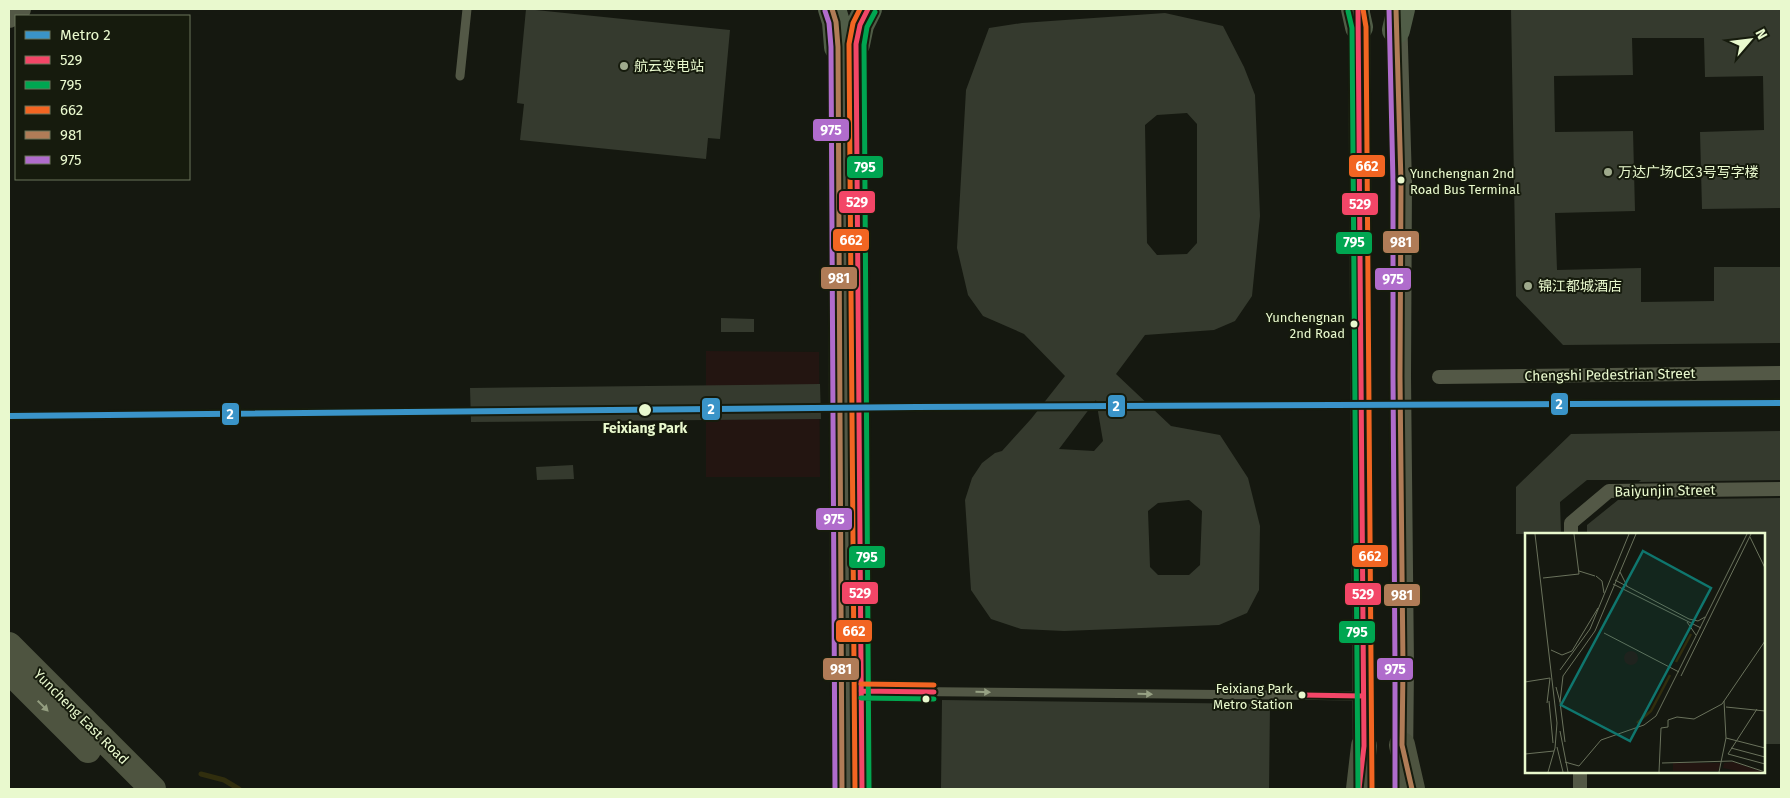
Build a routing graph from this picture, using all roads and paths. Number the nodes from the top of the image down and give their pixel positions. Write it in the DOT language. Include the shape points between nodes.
graph roads {
  1 [pos="20,9"];
  2 [pos="467,9"];
  3 [pos="832,9"];
  4 [pos="868,9"];
  5 [pos="1357,15"];
  6 [pos="1398,16"];
  7 [pos="9,17"];
  8 [pos="847,45"];
  9 [pos="460,76"];
  10 [pos="1781,373"];
  11 [pos="1439,377"];
  12 [pos="1781,489"];
  13 [pos="1572,533"];
  14 [pos="9,645"];
  15 [pos="9,671"];
  16 [pos="860,691"];
  17 [pos="1364,696"];
  18 [pos="1402,698"];
  19 [pos="1402,745"];
  20 [pos="1364,746"];
  21 [pos="1580,773"];
  22 [pos="128,789"];
  23 [pos="153,789"];
  24 [pos="842,789"];
  25 [pos="862,789"];
  26 [pos="1358,789"];
  27 [pos="1365,789"];
  28 [pos="1402,789"];
  29 [pos="1412,789"];
  30 [pos="1580,789"];
  1 -- 7 [label="street"];
  2 -- 9 [label="lane"];
  3 -- 8 [label="main road"];
  4 -- 8 [label="main road"];
  5 -- 17 [label="street"];
  6 -- 18 [label="street"];
  8 -- 16 [label="street"];
  8 -- 24 [label="street"];
  10 -- 11 [label="street, Chengshi Pedestrian Street"];
  12 -- 13 [label="street, Baiyunjin Street" via="1609,491 1571,523"];
  14 -- 23 [label="main road, Yuncheng East Road"];
  15 -- 22 [label="main road, Yuncheng East Road, one-way"];
  16 -- 17 [label="lane, one-way"];
  16 -- 25 [label="street"];
  17 -- 18 [label="street" via="1380,712 1392,712"];
  17 -- 20 [label="street"];
  18 -- 19 [label="street"];
  19 -- 28 [label="street"];
  19 -- 29 [label="main road"];
  20 -- 26 [label="main road"];
  20 -- 27 [label="street"];
  21 -- 30 [label="street"];
}
